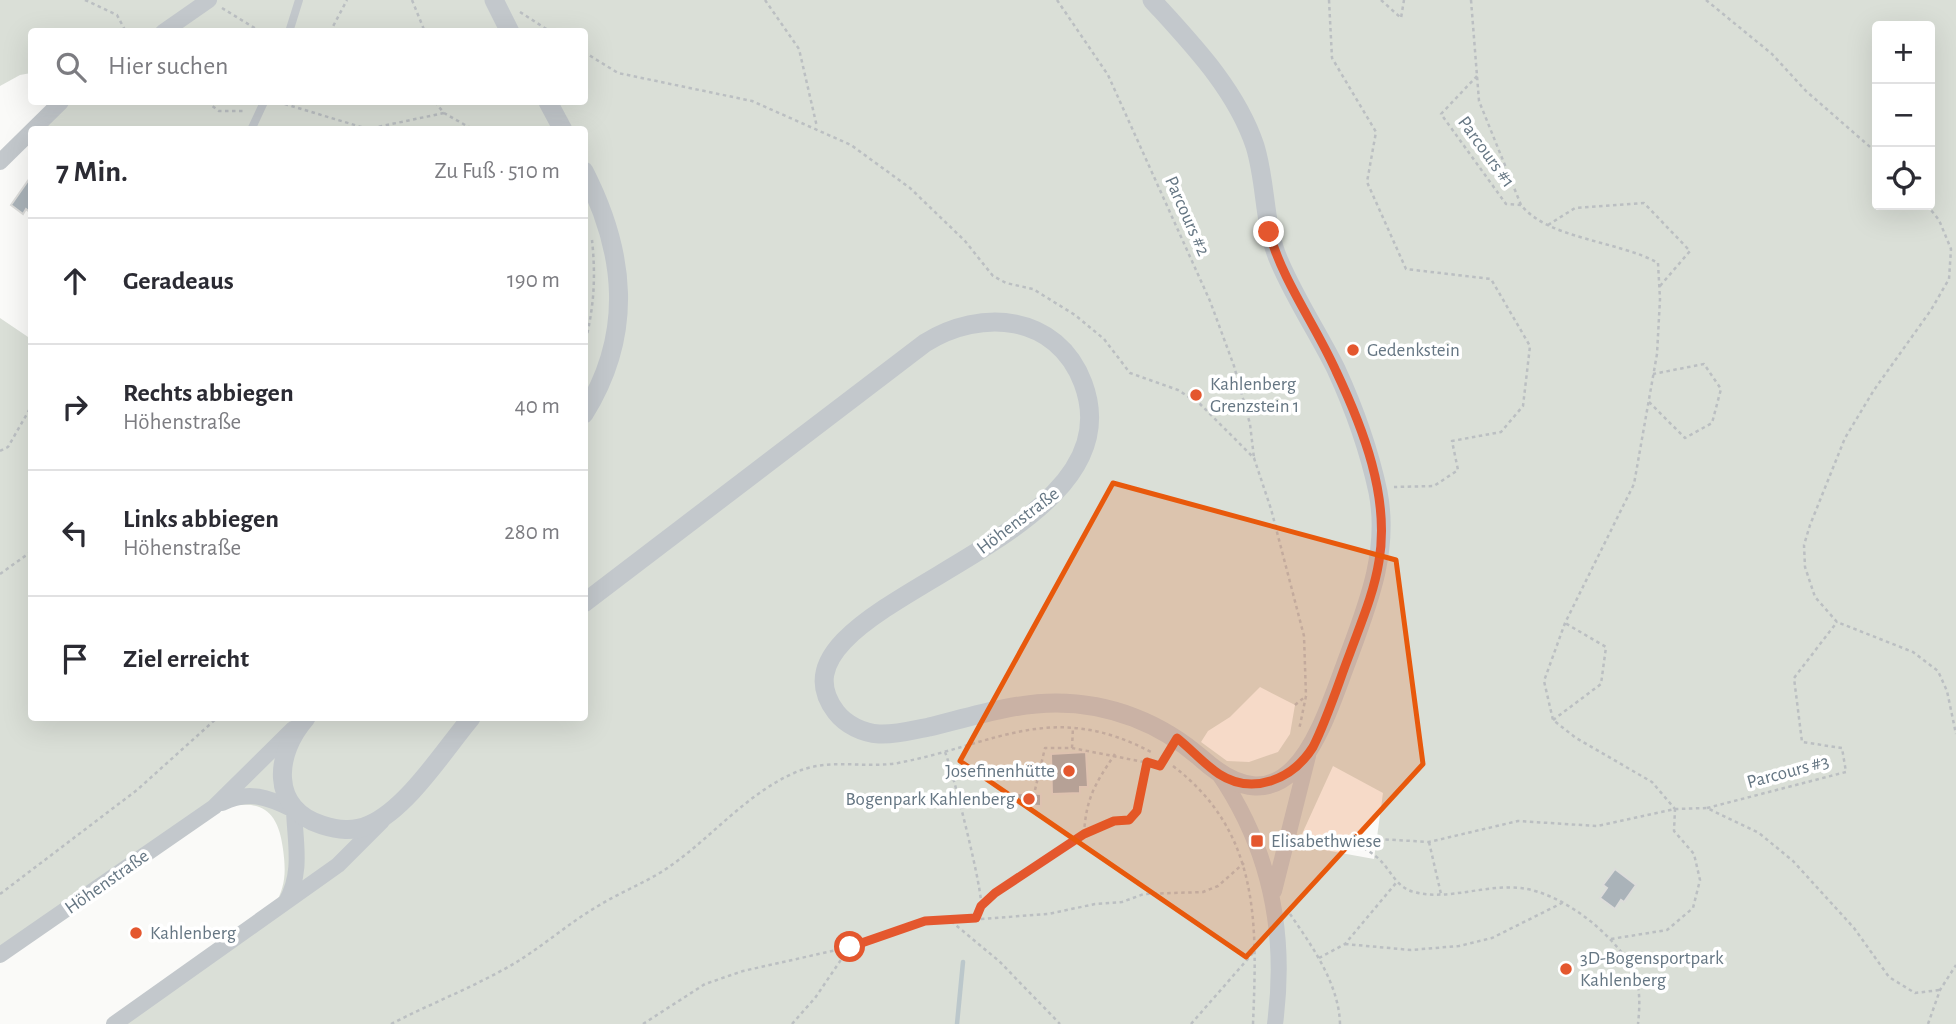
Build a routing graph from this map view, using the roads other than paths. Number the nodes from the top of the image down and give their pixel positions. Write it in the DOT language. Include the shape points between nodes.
graph roads {
  1 [pos="299,0"];
  2 [pos="494,0"];
  3 [pos="1152,0"];
  4 [pos="213,3"];
  5 [pos="170,28"];
  6 [pos="290,28"];
  7 [pos="508,28"];
  8 [pos="58,105"];
  9 [pos="262,105"];
  10 [pos="550,105"];
  11 [pos="37,126"];
  12 [pos="253,126"];
  13 [pos="561,126"];
  14 [pos="28,134"];
  15 [pos="0,162"];
  16 [pos="588,181"];
  17 [pos="588,406"];
  18 [pos="588,600"];
  19 [pos="302,721"];
  20 [pos="303,721"];
  21 [pos="468,721"];
  22 [pos="1177,738"];
  23 [pos="1308,756"];
  24 [pos="1164,759"];
  25 [pos="1219,774"];
  26 [pos="214,807"];
  27 [pos="392,809"];
  28 [pos="294,810"];
  29 [pos="1273,894"];
  30 [pos="284,904"];
  31 [pos="0,955"];
  32 [pos="114,1024"];
  33 [pos="1275,1024"];
  1 -- 6 [label="lane"];
  2 -- 7 [label="street"];
  3 -- 23 [label="street, Höhenstraße" via="1219,78 1243,118 1256,150 1273,245 1336,370 1361,430 1377,488 1381,541 1372,592"];
  4 -- 5 [label="street"];
  8 -- 11 [label="street"];
  9 -- 12 [label="lane"];
  10 -- 13 [label="street"];
  14 -- 15 [label="street"];
  16 -- 17 [label="street" via="616,253 619,304 607,370"];
  18 -- 22 [label="street, Höhenstraße" via="925,343 970,323 1018,323 1051,339 1076,367 1091,416 1090,435 1080,461 1066,483 1026,517 851,632 830,662 829,698 841,718 875,734 1052,703 1119,712"];
  19 -- 26 [label="street, Höhenstraße"];
  20 -- 28 [label="street, Höhenstraße" via="282,761 283,782"];
  21 -- 27 [label="street, Höhenstraße"];
  22 -- 24 [label="lane"];
  22 -- 25 [label="street, Höhenstraße"];
  23 -- 25 [label="street, Höhenstraße" via="1273,781 1256,784"];
  23 -- 29 [label="street, Höhenstraße"];
  25 -- 29 [label="street, Höhenstraße" via="1249,822"];
  26 -- 28 [label="street, Höhenstraße" via="251,795"];
  26 -- 31 [label="street, Höhenstraße"];
  27 -- 28 [label="street, Höhenstraße" via="378,821 352,830 313,822"];
  27 -- 30 [label="street, Höhenstraße" via="338,865"];
  28 -- 30 [label="street, Höhenstraße" via="298,863"];
  29 -- 33 [label="street, Höhenstraße"];
  30 -- 32 [label="street, Höhenstraße"];
}
